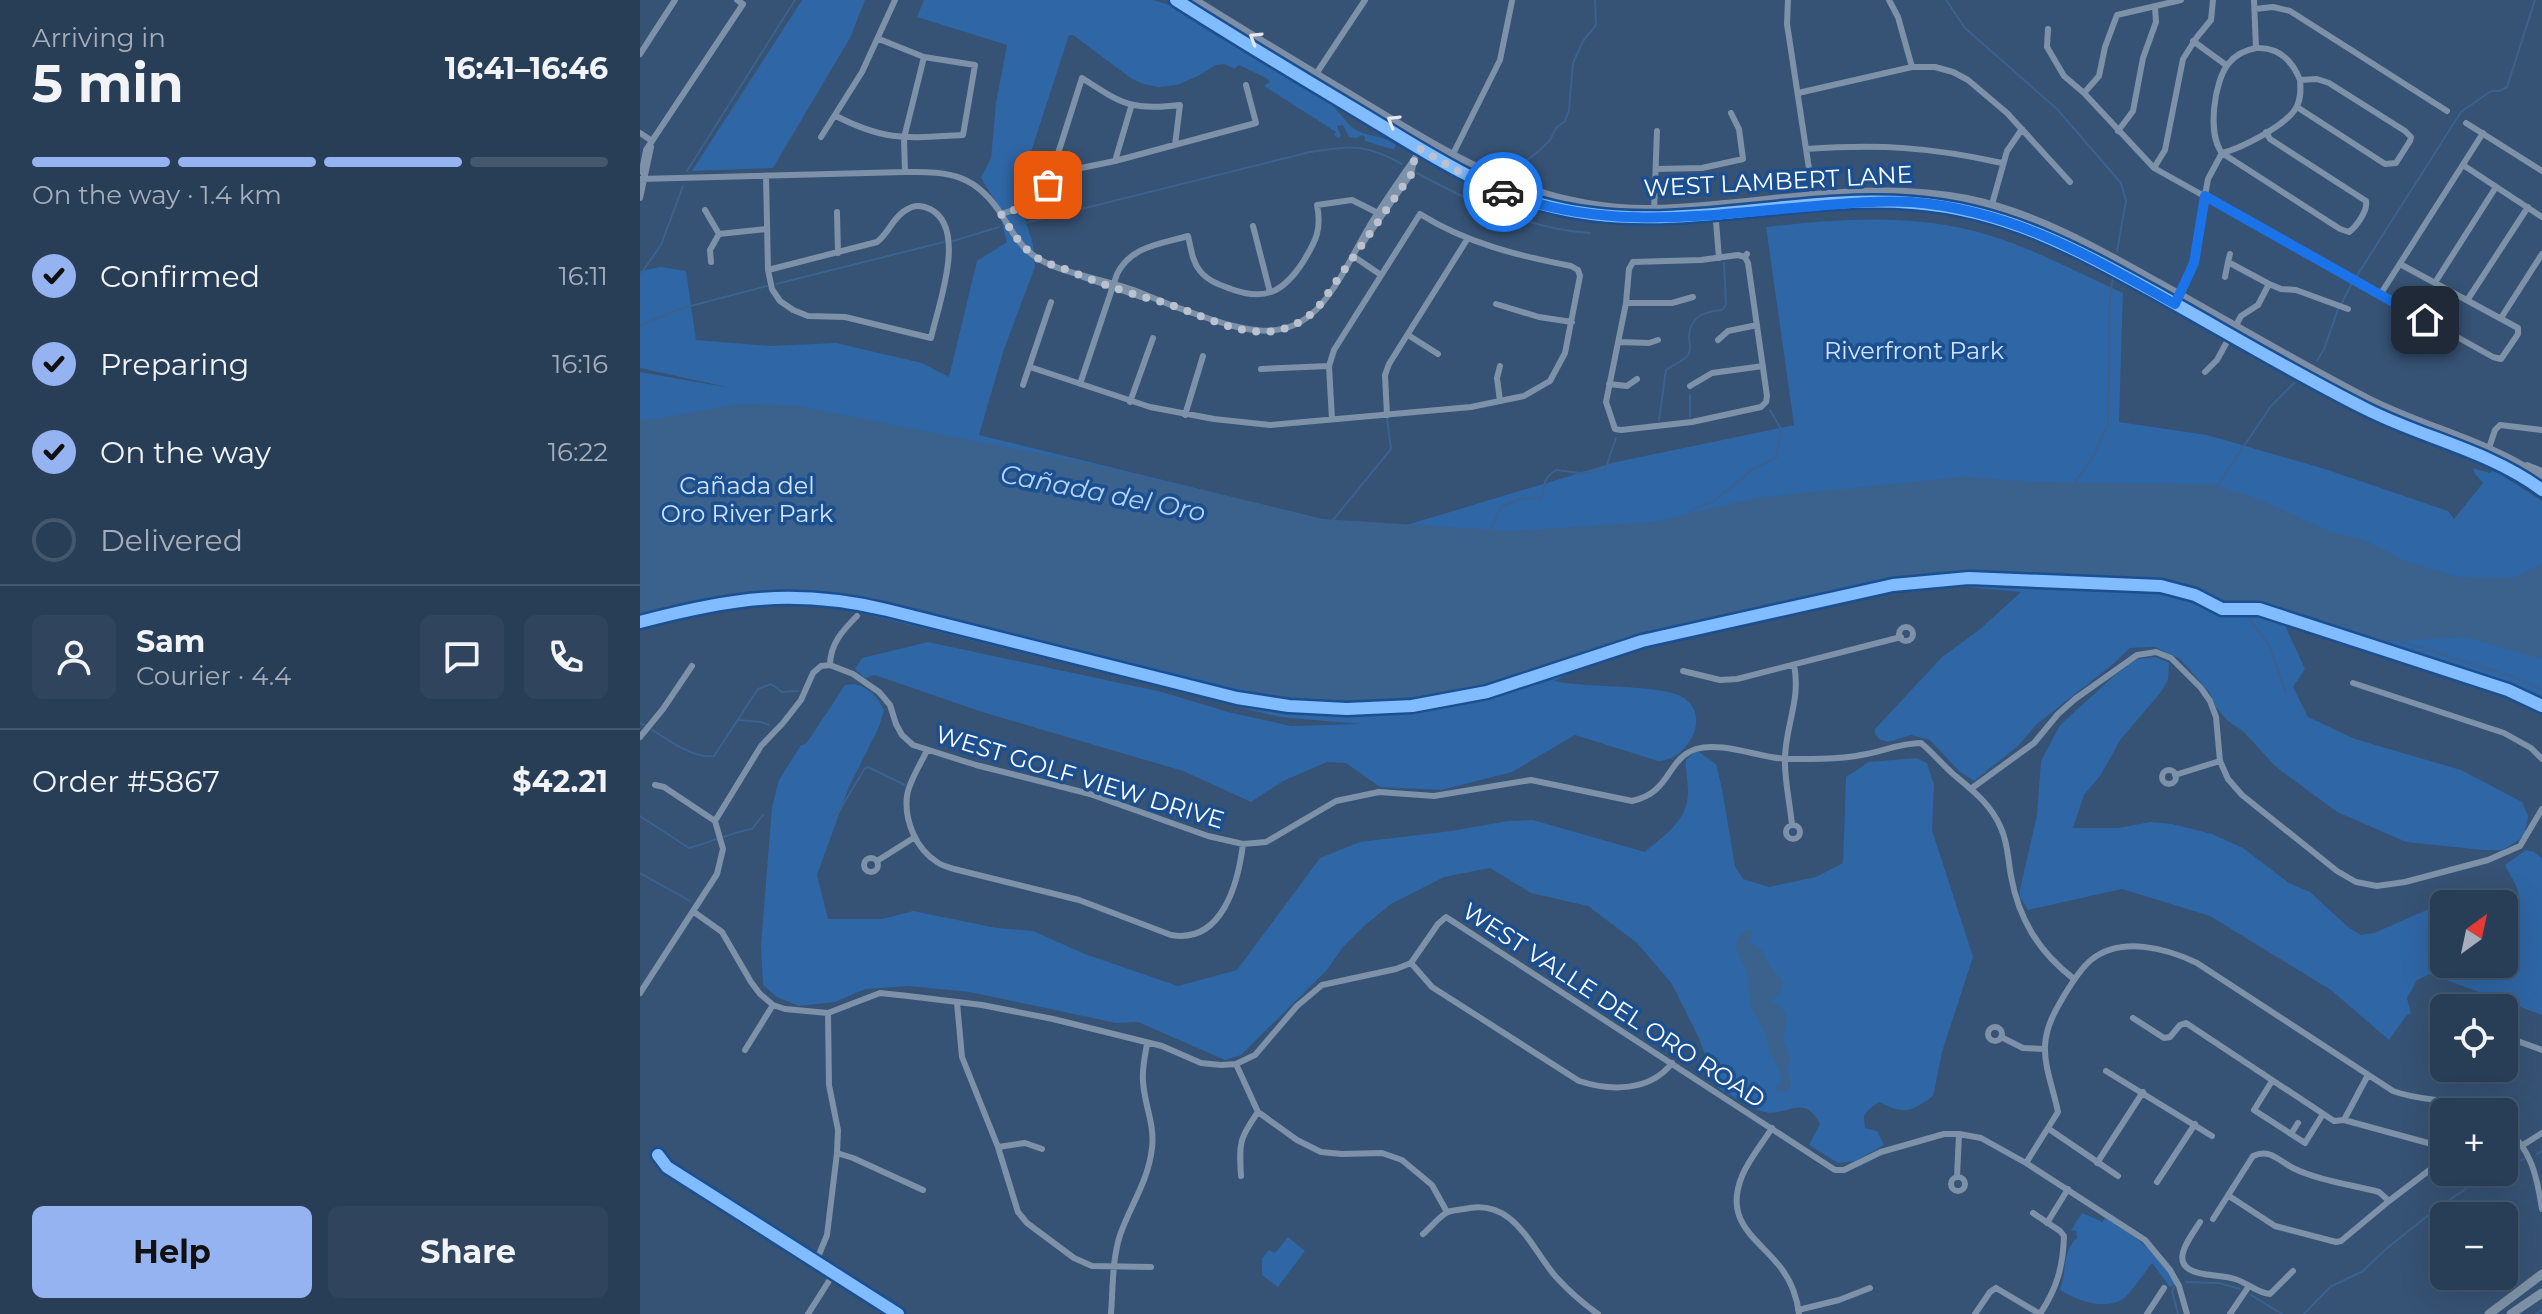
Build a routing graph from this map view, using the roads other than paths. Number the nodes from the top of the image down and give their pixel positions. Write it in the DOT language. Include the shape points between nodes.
graph roads {
  1 [pos="675,0"];
  2 [pos="895,0"];
  3 [pos="1176,0"];
  4 [pos="1195,0"];
  5 [pos="1365,0"];
  6 [pos="1788,0"];
  7 [pos="1889,0"];
  8 [pos="2181,0"];
  9 [pos="2213,0"];
  10 [pos="2254,0"];
  11 [pos="1512,1"];
  12 [pos="740,2"];
  13 [pos="2155,7"];
  14 [pos="2255,9"];
  15 [pos="2048,29"];
  16 [pos="879,39"];
  17 [pos="2193,41"];
  18 [pos="2256,48"];
  19 [pos="640,54"];
  20 [pos="924,57"];
  21 [pos="2226,65"];
  22 [pos="1912,67"];
  23 [pos="1316,74"];
  24 [pos="2300,80"];
  25 [pos="1311,83"];
  26 [pos="1246,85"];
  27 [pos="1798,93"];
  28 [pos="2084,93"];
  29 [pos="1131,107"];
  30 [pos="2297,107"];
  31 [pos="2447,111"];
  32 [pos="1731,113"];
  33 [pos="836,116"];
  34 [pos="2466,123"];
  35 [pos="2022,129"];
  36 [pos="1657,131"];
  37 [pos="2118,131"];
  38 [pos="2266,132"];
  39 [pos="640,133"];
  40 [pos="2483,133"];
  41 [pos="821,137"];
  42 [pos="904,138"];
  43 [pos="1933,139"];
  44 [pos="652,141"];
  45 [pos="1426,141"];
  46 [pos="1175,145"];
  47 [pos="1420,149"];
  48 [pos="1806,149"];
  49 [pos="1932,149"];
  50 [pos="2222,153"];
  51 [pos="1452,156"];
  52 [pos="1115,161"];
  53 [pos="2002,163"];
  54 [pos="2463,165"];
  55 [pos="2154,168"];
  56 [pos="1656,169"];
  57 [pos="2542,171"];
  58 [pos="905,172"];
  59 [pos="1052,174"];
  60 [pos="766,176"];
  61 [pos="643,179"];
  62 [pos="2070,182"];
  63 [pos="2496,187"];
  64 [pos="1813,195"];
  65 [pos="2205,196"];
  66 [pos="640,198"];
  67 [pos="1714,204"];
  68 [pos="1991,205"];
  69 [pos="2528,207"];
  70 [pos="1654,209"];
  71 [pos="705,210"];
  72 [pos="837,212"];
  73 [pos="1001,214"];
  74 [pos="1380,214"];
  75 [pos="1715,214"];
  76 [pos="1989,215"];
  77 [pos="2542,217"];
  78 [pos="1654,219"];
  79 [pos="1253,226"];
  80 [pos="766,229"];
  81 [pos="719,234"];
  82 [pos="1468,238"];
  83 [pos="838,253"];
  84 [pos="2542,254"];
  85 [pos="1353,256"];
  86 [pos="1719,258"];
  87 [pos="711,262"];
  88 [pos="2400,264"];
  89 [pos="768,270"];
  90 [pos="1381,275"];
  91 [pos="2225,277"];
  92 [pos="2436,281"];
  93 [pos="2269,284"];
  94 [pos="1113,286"];
  95 [pos="1270,292"];
  96 [pos="2180,294"];
  97 [pos="2380,295"];
  98 [pos="1693,297"];
  99 [pos="2468,299"];
  100 [pos="1051,302"];
  101 [pos="1626,303"];
  102 [pos="1496,304"];
  103 [pos="2175,304"];
  104 [pos="2348,309"];
  105 [pos="2501,318"];
  106 [pos="1572,322"];
  107 [pos="1757,325"];
  108 [pos="2236,326"];
  109 [pos="1408,335"];
  110 [pos="2231,335"];
  111 [pos="1153,338"];
  112 [pos="1658,340"];
  113 [pos="1718,340"];
  114 [pos="1619,342"];
  115 [pos="1438,354"];
  116 [pos="1203,356"];
  117 [pos="1329,366"];
  118 [pos="1500,366"];
  119 [pos="1763,366"];
  120 [pos="1030,367"];
  121 [pos="1261,369"];
  122 [pos="2205,372"];
  123 [pos="1637,379"];
  124 [pos="1080,384"];
  125 [pos="1609,384"];
  126 [pos="1023,385"];
  127 [pos="1690,386"];
  128 [pos="1500,401"];
  129 [pos="1130,402"];
  130 [pos="1185,415"];
  131 [pos="1387,415"];
  132 [pos="1332,419"];
  133 [pos="2403,426"];
  134 [pos="2542,430"];
  135 [pos="2455,435"];
  136 [pos="2489,448"];
  137 [pos="2513,459"];
  138 [pos="2542,471"];
  139 [pos="2542,478"];
  140 [pos="2542,490"];
  141 [pos="857,616"];
  142 [pos="1901,637"];
  143 [pos="830,665"];
  144 [pos="1794,665"];
  145 [pos="692,666"];
  146 [pos="1683,671"];
  147 [pos="2353,683"];
  148 [pos="640,737"];
  149 [pos="927,750"];
  150 [pos="1785,759"];
  151 [pos="2542,759"];
  152 [pos="2220,761"];
  153 [pos="2175,775"];
  154 [pos="655,785"];
  155 [pos="1972,788"];
  156 [pos="2542,809"];
  157 [pos="715,821"];
  158 [pos="1792,825"];
  159 [pos="915,837"];
  160 [pos="1243,844"];
  161 [pos="877,861"];
  162 [pos="694,912"];
  163 [pos="1411,963"];
  164 [pos="2074,979"];
  165 [pos="640,993"];
  166 [pos="957,1003"];
  167 [pos="773,1005"];
  168 [pos="828,1013"];
  169 [pos="2133,1018"];
  170 [pos="2001,1037"];
  171 [pos="2518,1041"];
  172 [pos="1147,1044"];
  173 [pos="2045,1049"];
  174 [pos="745,1050"];
  175 [pos="2542,1050"];
  176 [pos="1672,1063"];
  177 [pos="1236,1064"];
  178 [pos="2106,1071"];
  179 [pos="2368,1075"];
  180 [pos="2272,1081"];
  181 [pos="2143,1092"];
  182 [pos="2430,1099"];
  183 [pos="1258,1112"];
  184 [pos="2323,1114"];
  185 [pos="2344,1120"];
  186 [pos="2298,1123"];
  187 [pos="2195,1124"];
  188 [pos="1772,1128"];
  189 [pos="2049,1129"];
  190 [pos="2542,1133"];
  191 [pos="1959,1134"];
  192 [pos="2291,1134"];
  193 [pos="2212,1136"];
  194 [pos="2518,1141"];
  195 [pos="2430,1144"];
  196 [pos="2523,1145"];
  197 [pos="998,1147"];
  198 [pos="1042,1149"];
  199 [pos="837,1153"];
  200 [pos="658,1155"];
  201 [pos="2026,1163"];
  202 [pos="2097,1163"];
  203 [pos="2430,1170"];
  204 [pos="1241,1176"];
  205 [pos="2118,1176"];
  206 [pos="1957,1177"];
  207 [pos="2157,1182"];
  208 [pos="2068,1189"];
  209 [pos="923,1190"];
  210 [pos="2229,1196"];
  211 [pos="2389,1201"];
  212 [pos="2542,1209"];
  213 [pos="1447,1212"];
  214 [pos="2033,1213"];
  215 [pos="2213,1219"];
  216 [pos="2200,1222"];
  217 [pos="2047,1223"];
  218 [pos="1423,1234"];
  219 [pos="816,1262"];
  220 [pos="1151,1267"];
  221 [pos="1112,1268"];
  222 [pos="2293,1271"];
  223 [pos="834,1273"];
  224 [pos="2542,1274"];
  225 [pos="2249,1286"];
  226 [pos="1870,1288"];
  227 [pos="2164,1288"];
  228 [pos="2542,1293"];
  229 [pos="1798,1312"];
  230 [pos="808,1314"];
  231 [pos="898,1314"];
  232 [pos="1111,1314"];
  233 [pos="1598,1314"];
  234 [pos="1975,1314"];
  235 [pos="2040,1314"];
  236 [pos="2147,1314"];
  237 [pos="2187,1314"];
  238 [pos="2230,1314"];
  239 [pos="2489,1314"];
  240 [pos="2511,1314"];
  1 -- 19 [label="street"];
  2 -- 16 [label="street"];
  3 -- 25 [label="main road, WEST LAMBERT LANE"];
  23 -- 4 [label="main road, WEST LAMBERT LANE, one-way"];
  5 -- 23 [label="street"];
  6 -- 27 [label="street"];
  7 -- 22 [label="street"];
  8 -- 13 [label="street"];
  9 -- 17 [label="street" via="2211,20"];
  10 -- 14 [label="street"];
  11 -- 51 [label="street" via="1500,60"];
  12 -- 44 [label="street"];
  13 -- 28 [label="street" via="2115,18 2099,76"];
  13 -- 37 [label="street" via="2156,22 2133,111"];
  14 -- 18 [label="street"];
  14 -- 31 [label="street" via="2290,11"];
  15 -- 28 [label="street" via="2047,47 2055,64"];
  16 -- 20 [label="street"];
  16 -- 33 [label="street"];
  17 -- 21 [label="street"];
  17 -- 55 [label="street" via="2181,67 2165,150"];
  18 -- 21 [label="street"];
  18 -- 24 [label="street" via="2283,56"];
  20 -- 42 [label="street"];
  20 -- 42 [label="street" via="975,65 963,135"];
  21 -- 50 [label="street" via="2213,123"];
  22 -- 27 [label="street"];
  22 -- 35 [label="street" via="1935,67 1961,76"];
  23 -- 25 [label="street"];
  45 -- 23 [label="main road, WEST LAMBERT LANE, one-way"];
  24 -- 30 [label="street"];
  24 -- 30 [label="street" via="2329,83 2411,137 2390,165"];
  25 -- 47 [label="main road, WEST LAMBERT LANE"];
  26 -- 46 [label="street" via="1256,123"];
  27 -- 48 [label="street"];
  28 -- 37 [label="street"];
  29 -- 46 [label="street" via="1180,105"];
  29 -- 52 [label="street"];
  29 -- 59 [label="street" via="1082,78"];
  30 -- 38 [label="street"];
  32 -- 56 [label="street" via="1743,159 1702,168"];
  33 -- 41 [label="street"];
  33 -- 42 [label="street" via="877,134"];
  34 -- 40 [label="street"];
  35 -- 53 [label="street"];
  35 -- 62 [label="street"];
  36 -- 56 [label="street"];
  37 -- 55 [label="street"];
  38 -- 50 [label="street"];
  38 -- 50 [label="street" via="2367,203 2353,229 2344,231"];
  39 -- 44 [label="street"];
  40 -- 54 [label="street"];
  40 -- 57 [label="street"];
  42 -- 58 [label="street"];
  43 -- 49 [label="street"];
  44 -- 61 [label="street"];
  45 -- 47 [label="street"];
  45 -- 51 [label="main road, WEST LAMBERT LANE"];
  46 -- 52 [label="street"];
  47 -- 74 [label="street"];
  47 -- 78 [label="main road, WEST LAMBERT LANE" via="1526,200 1584,213"];
  48 -- 49 [label="street"];
  48 -- 64 [label="street"];
  49 -- 53 [label="street"];
  50 -- 65 [label="street"];
  51 -- 70 [label="main road, WEST LAMBERT LANE" via="1546,195"];
  52 -- 59 [label="street"];
  53 -- 68 [label="street"];
  54 -- 63 [label="street"];
  54 -- 88 [label="street"];
  55 -- 65 [label="street"];
  56 -- 70 [label="street"];
  58 -- 60 [label="street"];
  58 -- 73 [label="street" via="946,173 966,180"];
  59 -- 73 [label="street" via="1036,200"];
  60 -- 61 [label="street"];
  60 -- 80 [label="street"];
  61 -- 66 [label="street"];
  63 -- 69 [label="street"];
  63 -- 92 [label="street"];
  64 -- 67 [label="main road, WEST LAMBERT LANE"];
  64 -- 68 [label="main road, WEST LAMBERT LANE" via="1901,191"];
  65 -- 96 [label="street" via="2194,263"];
  65 -- 97 [label="street"];
  67 -- 70 [label="main road, WEST LAMBERT LANE"];
  67 -- 75 [label="street"];
  68 -- 76 [label="street"];
  68 -- 96 [label="main road, WEST LAMBERT LANE" via="2065,232"];
  69 -- 77 [label="street"];
  69 -- 99 [label="street"];
  70 -- 78 [label="street"];
  71 -- 81 [label="street"];
  72 -- 83 [label="street"];
  73 -- 94 [label="street" via="1025,248 1040,259"];
  74 -- 85 [label="street"];
  74 -- 95 [label="street" via="1352,200 1317,205 1316,241 1288,283"];
  75 -- 76 [label="main road, WEST LAMBERT LANE" via="1877,201"];
  75 -- 78 [label="main road, WEST LAMBERT LANE"];
  75 -- 86 [label="street"];
  76 -- 103 [label="main road, WEST LAMBERT LANE" via="2072,247"];
  79 -- 95 [label="street"];
  80 -- 81 [label="street"];
  80 -- 89 [label="street"];
  81 -- 87 [label="street" via="710,250"];
  82 -- 90 [label="street" via="1420,214"];
  82 -- 106 [label="street" via="1506,252 1581,267"];
  82 -- 109 [label="street"];
  83 -- 89 [label="street"];
  83 -- 89 [label="street" via="877,242 908,208 925,207 946,220 949,257 931,338 884,322 801,314 775,295"];
  84 -- 105 [label="street"];
  85 -- 90 [label="street"];
  85 -- 94 [label="street" via="1315,311 1268,332 1246,330"];
  86 -- 101 [label="street" via="1632,261"];
  86 -- 107 [label="street" via="1746,256"];
  88 -- 92 [label="street"];
  88 -- 97 [label="street"];
  90 -- 117 [label="street"];
  91 -- 93 [label="street" via="2229,258"];
  92 -- 99 [label="street"];
  93 -- 104 [label="street"];
  93 -- 108 [label="street" via="2258,305"];
  94 -- 95 [label="street" via="1123,264 1136,252 1188,236 1194,262 1210,279 1252,295"];
  94 -- 124 [label="street"];
  96 -- 103 [label="street"];
  96 -- 108 [label="main road, WEST LAMBERT LANE"];
  97 -- 105 [label="street" via="2501,359 2519,331"];
  98 -- 101 [label="street" via="1672,303"];
  99 -- 105 [label="street"];
  100 -- 120 [label="street"];
  101 -- 114 [label="street"];
  102 -- 106 [label="street"];
  103 -- 110 [label="main road, WEST LAMBERT LANE"];
  106 -- 128 [label="street" via="1565,353 1550,381 1524,396"];
  107 -- 113 [label="street" via="1728,331"];
  107 -- 119 [label="street"];
  108 -- 110 [label="street"];
  108 -- 135 [label="main road, WEST LAMBERT LANE" via="2364,397"];
  109 -- 115 [label="street"];
  109 -- 131 [label="street" via="1385,375"];
  110 -- 122 [label="street"];
  110 -- 133 [label="main road, WEST LAMBERT LANE"];
  111 -- 129 [label="street"];
  112 -- 114 [label="street"];
  114 -- 125 [label="street"];
  116 -- 130 [label="street"];
  117 -- 121 [label="street"];
  117 -- 132 [label="street"];
  118 -- 128 [label="street"];
  119 -- 125 [label="street" via="1768,403 1761,407 1625,430 1614,428 1606,402"];
  119 -- 127 [label="street" via="1712,373"];
  120 -- 124 [label="street"];
  120 -- 126 [label="street"];
  123 -- 125 [label="street" via="1627,386"];
  124 -- 129 [label="street"];
  128 -- 131 [label="street"];
  129 -- 130 [label="street"];
  130 -- 132 [label="street" via="1270,425"];
  131 -- 132 [label="street"];
  133 -- 135 [label="main road"];
  133 -- 140 [label="main road, WEST LAMBERT LANE" via="2499,464"];
  134 -- 136 [label="street" via="2500,425"];
  135 -- 136 [label="main road, WEST LAMBERT LANE"];
  136 -- 137 [label="main road, WEST LAMBERT LANE"];
  137 -- 138 [label="street"];
  137 -- 139 [label="main road, WEST LAMBERT LANE"];
  141 -- 143 [label="street" via="835,642"];
  142 -- 144 [label="street"];
  143 -- 149 [label="street, WEST GOLF VIEW DRIVE" via="879,692 902,735"];
  143 -- 157 [label="street" via="813,673 801,700 761,746"];
  144 -- 146 [label="street" via="1729,680"];
  144 -- 150 [label="street" via="1796,702"];
  145 -- 148 [label="street"];
  147 -- 151 [label="street" via="2504,733"];
  149 -- 159 [label="street" via="907,794"];
  149 -- 160 [label="street, WEST GOLF VIEW DRIVE" via="1090,794"];
  150 -- 155 [label="street, WEST GOLF VIEW DRIVE" via="1859,756 1921,743"];
  150 -- 158 [label="street"];
  150 -- 160 [label="street, WEST GOLF VIEW DRIVE" via="1710,747 1694,750 1671,769 1662,786 1632,801 1531,780 1434,796 1379,792 1336,801 1266,842"];
  152 -- 153 [label="street"];
  152 -- 155 [label="street" via="2210,701 2171,658 2156,652 2137,655 2075,699 2034,743"];
  152 -- 156 [label="street" via="2242,795 2337,871 2377,886 2488,860 2520,846"];
  154 -- 157 [label="street"];
  155 -- 164 [label="street, WEST GOLF VIEW DRIVE" via="2001,827 2026,925 2053,963"];
  157 -- 162 [label="street" via="723,849 717,874"];
  159 -- 160 [label="street" via="936,862 954,869 1049,891 1187,938 1207,930 1219,915 1236,881"];
  159 -- 161 [label="street"];
  162 -- 165 [label="street"];
  162 -- 167 [label="street" via="722,932 751,982"];
  163 -- 176 [label="street" via="1432,987 1579,1081 1629,1088 1665,1072"];
  163 -- 176 [label="street, WEST VALLE DEL ORO ROAD" via="1446,917"];
  163 -- 177 [label="street" via="1322,985 1255,1055"];
  164 -- 173 [label="street" via="2053,1013"];
  164 -- 179 [label="street" via="2091,959 2111,951 2131,947 2174,952"];
  166 -- 168 [label="street" via="880,993"];
  166 -- 172 [label="street" via="1053,1019"];
  166 -- 197 [label="street" via="962,1057"];
  167 -- 168 [label="street"];
  167 -- 174 [label="street"];
  168 -- 199 [label="street"];
  169 -- 180 [label="street" via="2164,1038 2186,1023"];
  170 -- 173 [label="street" via="2023,1048"];
  171 -- 175 [label="street"];
  172 -- 177 [label="street" via="1201,1063"];
  172 -- 221 [label="street" via="1143,1081 1153,1125 1149,1168 1121,1232"];
  173 -- 189 [label="street" via="2058,1112"];
  176 -- 188 [label="street, WEST VALLE DEL ORO ROAD"];
  177 -- 183 [label="street"];
  178 -- 181 [label="street"];
  179 -- 182 [label="street" via="2393,1091"];
  179 -- 185 [label="street"];
  180 -- 184 [label="street"];
  180 -- 192 [label="street" via="2254,1110"];
  181 -- 187 [label="street"];
  181 -- 202 [label="street"];
  183 -- 204 [label="street" via="1242,1135"];
  183 -- 213 [label="street" via="1321,1152 1382,1153 1402,1160 1432,1185"];
  184 -- 185 [label="street"];
  184 -- 192 [label="street" via="2305,1143"];
  185 -- 195 [label="street"];
  186 -- 192 [label="street"];
  187 -- 193 [label="street"];
  187 -- 207 [label="street"];
  188 -- 191 [label="street, WEST VALLE DEL ORO ROAD" via="1835,1170 1881,1152"];
  188 -- 229 [label="street" via="1742,1176 1738,1204 1750,1236 1789,1280"];
  189 -- 201 [label="street"];
  189 -- 202 [label="street"];
  190 -- 196 [label="street"];
  191 -- 201 [label="street, WEST VALLE DEL ORO ROAD" via="1981,1138"];
  191 -- 206 [label="street"];
  194 -- 196 [label="street"];
  196 -- 212 [label="street" via="2535,1168"];
  197 -- 198 [label="street" via="1025,1143"];
  197 -- 221 [label="street" via="1011,1196 1027,1223 1074,1258"];
  199 -- 209 [label="street"];
  199 -- 219 [label="street" via="827,1235"];
  200 -- 219 [label="street" via="667,1167"];
  201 -- 208 [label="street, WEST VALLE DEL ORO ROAD"];
  202 -- 205 [label="street"];
  203 -- 211 [label="street"];
  208 -- 217 [label="street"];
  208 -- 237 [label="street, WEST VALLE DEL ORO ROAD" via="2158,1253 2179,1286"];
  210 -- 211 [label="street" via="2275,1226 2336,1242"];
  210 -- 211 [label="street" via="2253,1156 2261,1153 2297,1170 2379,1192"];
  210 -- 215 [label="street"];
  213 -- 218 [label="street"];
  213 -- 233 [label="street" via="1471,1207 1507,1216 1574,1296"];
  214 -- 217 [label="street"];
  216 -- 225 [label="street" via="2181,1253 2182,1261 2199,1273"];
  217 -- 235 [label="street" via="2064,1234 2059,1277"];
  219 -- 223 [label="street"];
  220 -- 221 [label="street"];
  221 -- 232 [label="street"];
  222 -- 225 [label="street" via="2270,1294"];
  223 -- 230 [label="street"];
  223 -- 231 [label="street"];
  224 -- 239 [label="highway"];
  225 -- 238 [label="street"];
  226 -- 229 [label="street"];
  227 -- 236 [label="street"];
  228 -- 240 [label="highway"];
  234 -- 235 [label="street" via="1996,1287"];
}
